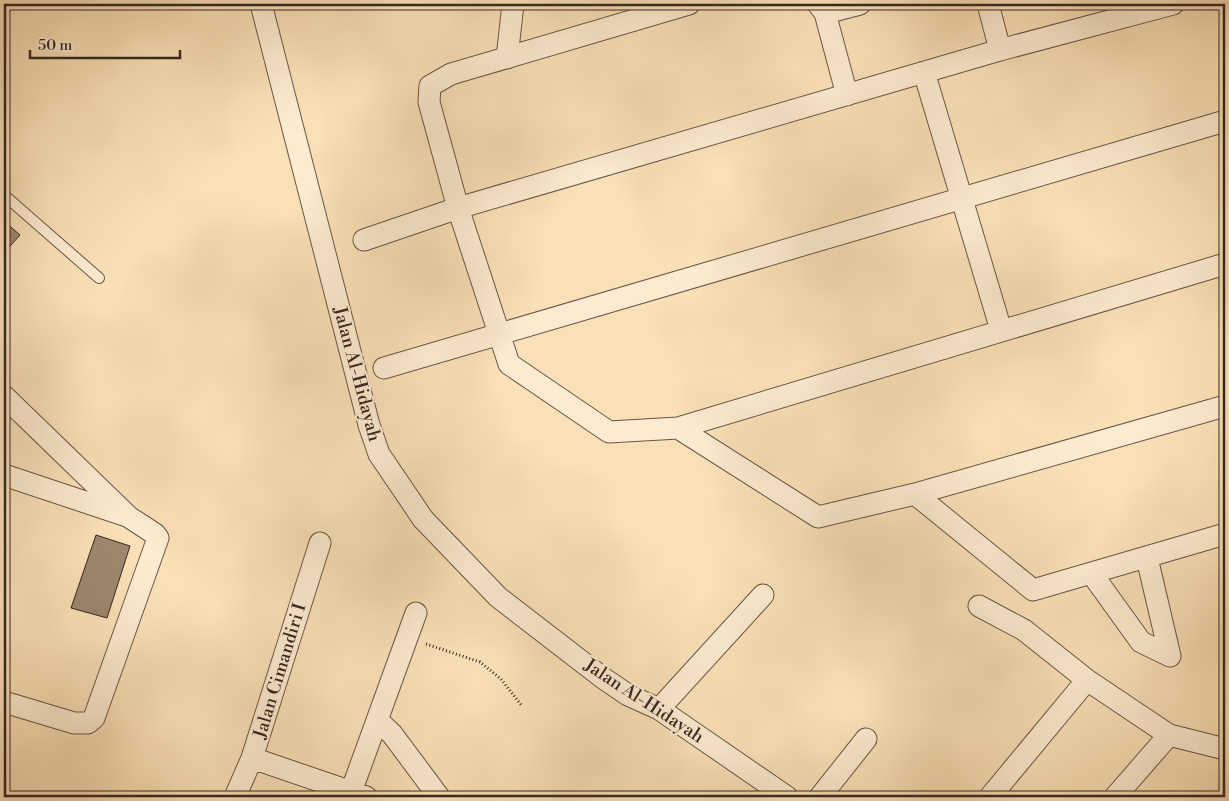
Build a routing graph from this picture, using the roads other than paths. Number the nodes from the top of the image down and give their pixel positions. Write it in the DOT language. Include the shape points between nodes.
graph roads {
  1 [pos="261,4"];
  2 [pos="513,4"];
  3 [pos="689,4"];
  4 [pos="860,4"];
  5 [pos="988,4"];
  6 [pos="1173,4"];
  7 [pos="822,9"];
  8 [pos="1000,50"];
  9 [pos="507,58"];
  10 [pos="924,72"];
  11 [pos="847,95"];
  12 [pos="1225,121"];
  13 [pos="4,194"];
  14 [pos="962,199"];
  15 [pos="458,208"];
  16 [pos="364,240"];
  17 [pos="1225,264"];
  18 [pos="99,278"];
  19 [pos="1001,330"];
  20 [pos="499,334"];
  21 [pos="384,368"];
  22 [pos="4,396"];
  23 [pos="1225,406"];
  24 [pos="678,428"];
  25 [pos="4,475"];
  26 [pos="915,494"];
  27 [pos="129,517"];
  28 [pos="1225,534"];
  29 [pos="320,543"];
  30 [pos="1147,558"];
  31 [pos="1092,574"];
  32 [pos="763,595"];
  33 [pos="979,606"];
  34 [pos="416,613"];
  35 [pos="1087,680"];
  36 [pos="4,702"];
  37 [pos="659,709"];
  38 [pos="377,720"];
  39 [pos="1169,735"];
  40 [pos="866,739"];
  41 [pos="1225,749"];
  42 [pos="252,758"];
  43 [pos="358,795"];
  44 [pos="235,797"];
  45 [pos="439,797"];
  46 [pos="787,797"];
  47 [pos="820,797"];
  48 [pos="990,797"];
  49 [pos="1115,797"];
  1 -- 37 [label="street, Jalan Al-Hidayah" via="379,454 423,519 498,596 603,678 628,695"];
  2 -- 9 [label="street"];
  3 -- 9 [label="street"];
  4 -- 7 [label="street"];
  5 -- 8 [label="street"];
  6 -- 8 [label="street"];
  7 -- 11 [label="street"];
  8 -- 10 [label="street"];
  9 -- 15 [label="street" via="451,74 430,86 429,102"];
  10 -- 11 [label="street"];
  10 -- 14 [label="street"];
  11 -- 15 [label="street"];
  12 -- 14 [label="street"];
  13 -- 18 [label="lane"];
  14 -- 19 [label="street"];
  14 -- 20 [label="street"];
  15 -- 16 [label="street"];
  15 -- 20 [label="street"];
  17 -- 19 [label="street"];
  19 -- 24 [label="street"];
  20 -- 21 [label="street"];
  20 -- 24 [label="street" via="509,364 609,432"];
  22 -- 27 [label="street"];
  23 -- 26 [label="street"];
  24 -- 26 [label="street" via="818,517"];
  25 -- 27 [label="street"];
  26 -- 31 [label="street" via="1033,590"];
  27 -- 36 [label="street" via="155,534 158,544 94,718 88,723 74,723"];
  28 -- 30 [label="street"];
  29 -- 42 [label="street, Jalan Cimandiri I"];
  30 -- 31 [label="street"];
  30 -- 31 [label="street" via="1170,656 1141,642"];
  32 -- 37 [label="street"];
  33 -- 35 [label="street" via="1024,630"];
  34 -- 38 [label="street"];
  35 -- 39 [label="street"];
  35 -- 48 [label="street"];
  37 -- 46 [label="street, Jalan Al-Hidayah"];
  38 -- 43 [label="street"];
  38 -- 45 [label="street" via="392,734"];
  39 -- 41 [label="street"];
  39 -- 49 [label="street"];
  40 -- 47 [label="street"];
  42 -- 43 [label="street"];
  42 -- 44 [label="street, Jalan Cimandiri I"];
}
